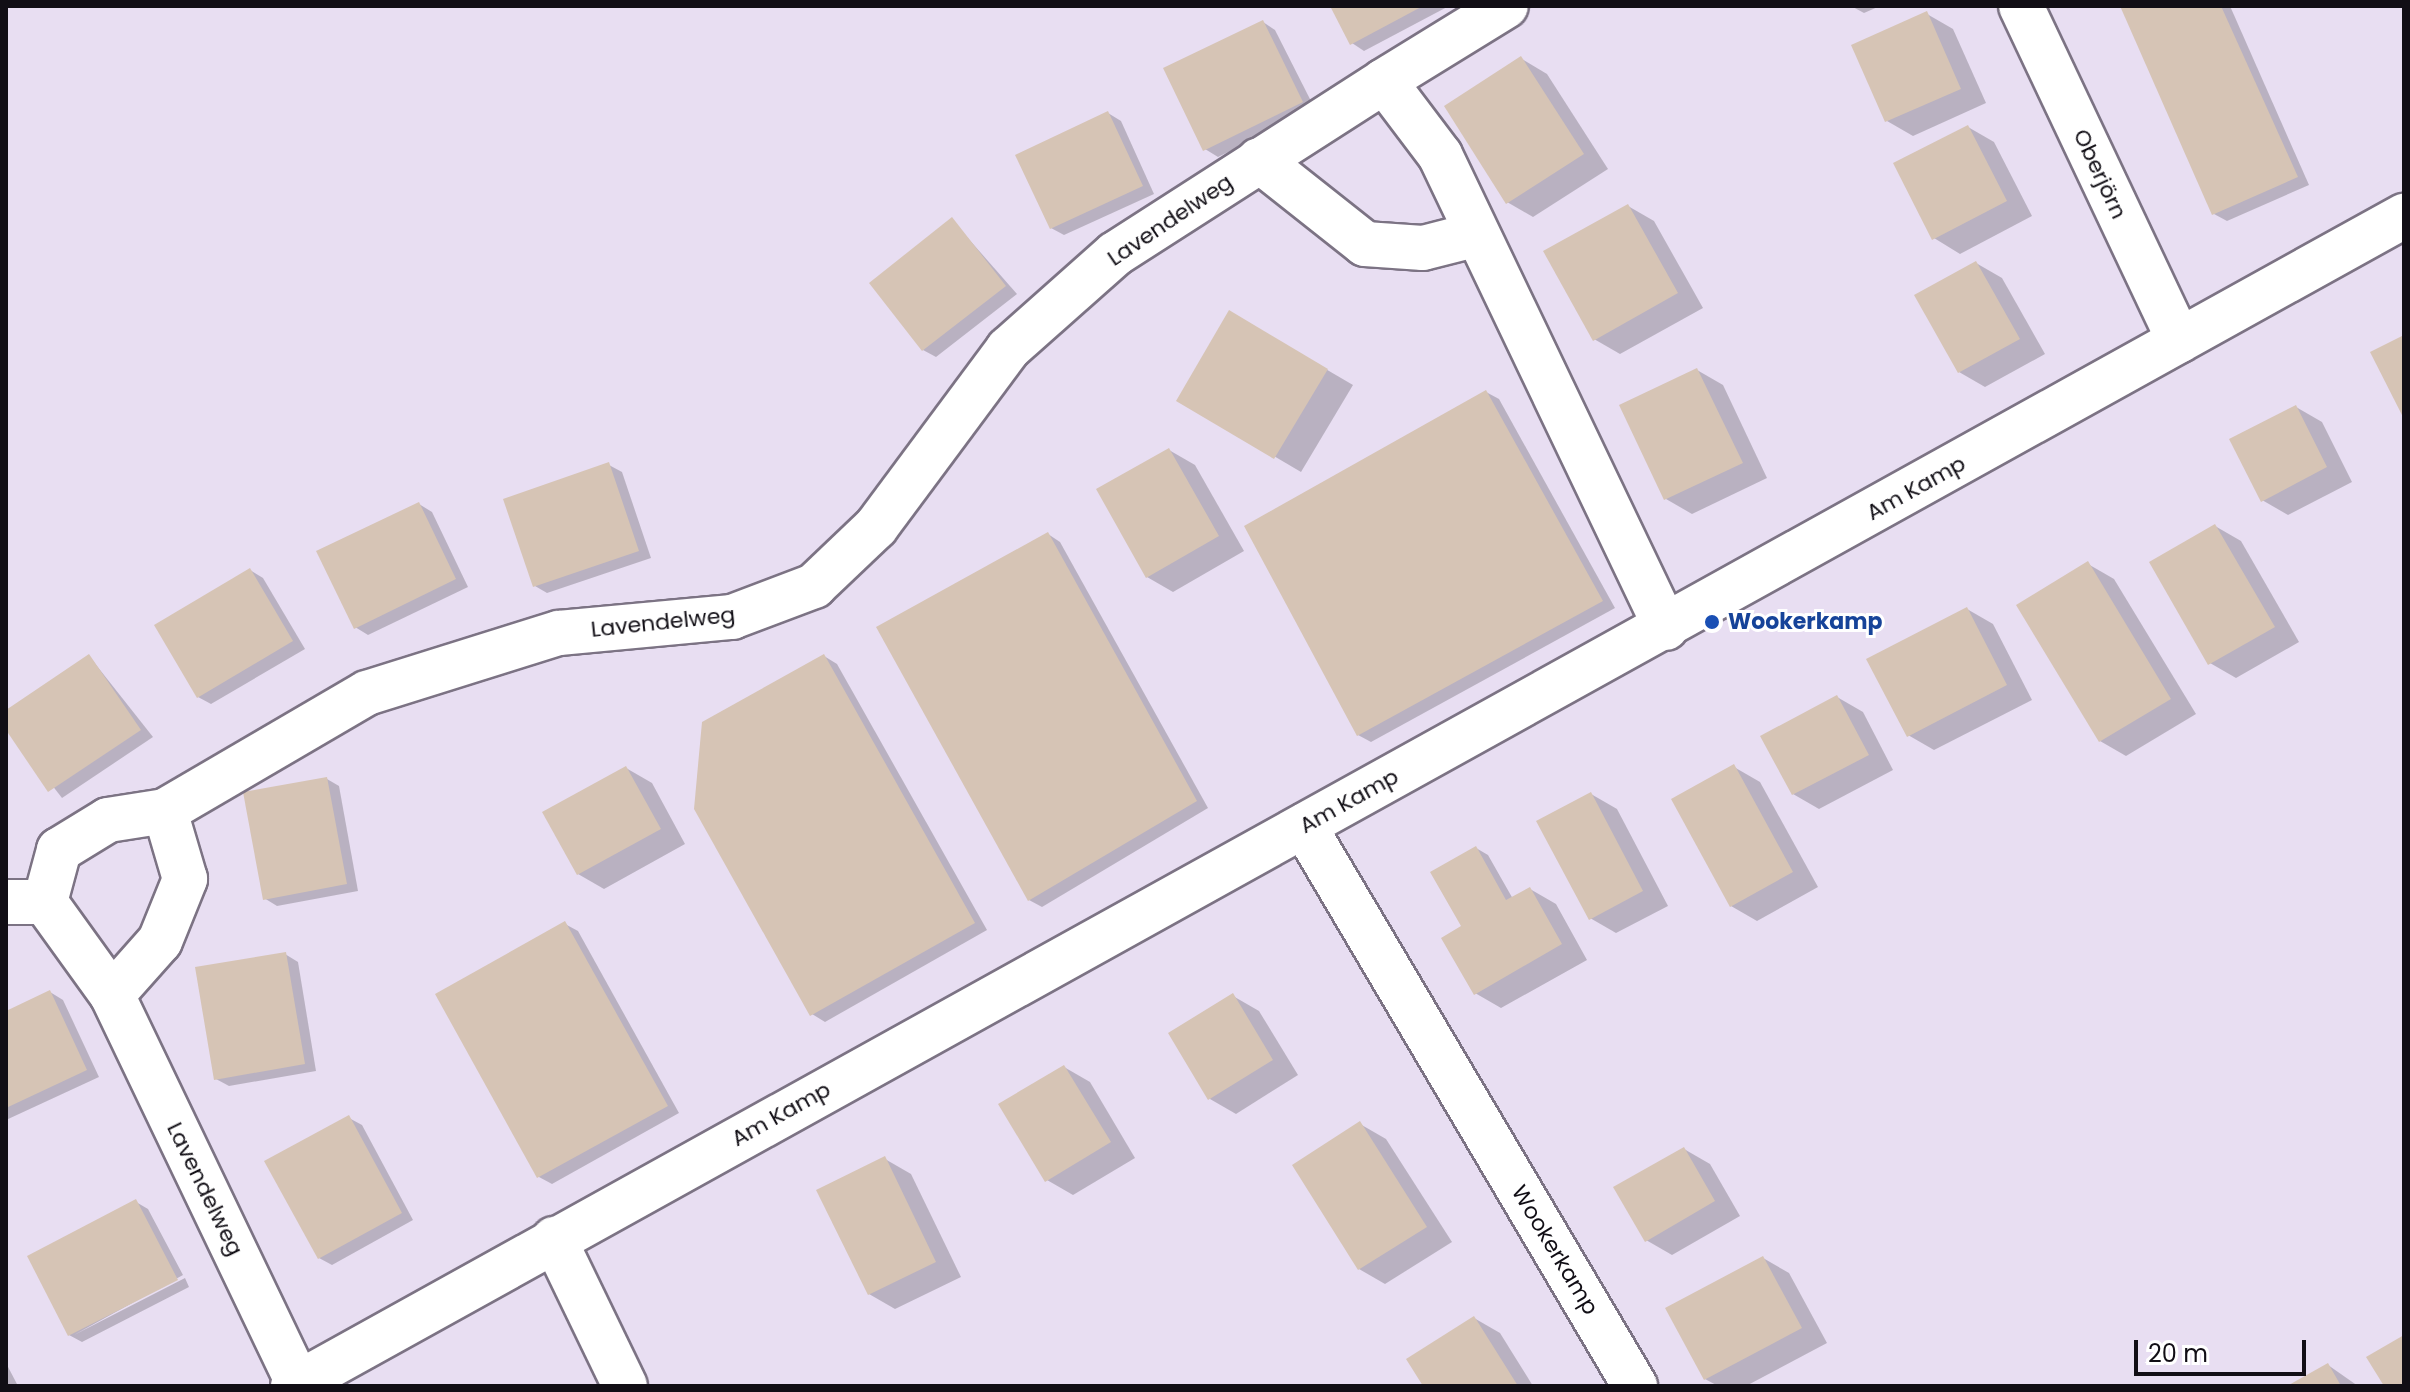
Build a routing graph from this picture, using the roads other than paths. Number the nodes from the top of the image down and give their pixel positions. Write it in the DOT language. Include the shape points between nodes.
graph roads {
  1 [pos="1506,6"];
  2 [pos="2021,6"];
  3 [pos="1384,81"];
  4 [pos="1259,160"];
  5 [pos="2404,216"];
  6 [pos="1474,235"];
  7 [pos="2179,341"];
  8 [pos="1666,628"];
  9 [pos="165,811"];
  10 [pos="1304,826"];
  11 [pos="25,902"];
  12 [pos="112,995"];
  13 [pos="554,1239"];
  14 [pos="296,1385"];
  15 [pos="625,1386"];
  16 [pos="1635,1386"];
  1 -- 3 [label="street, Lavendelweg"];
  2 -- 7 [label="street, Oberjörn"];
  3 -- 4 [label="street, Lavendelweg"];
  3 -- 6 [label="street" via="1440,155"];
  4 -- 6 [label="street" via="1365,244 1423,248"];
  4 -- 9 [label="street, Lavendelweg" via="1115,254 1008,349 876,527 814,586 732,617 559,633 367,693"];
  5 -- 7 [label="street, Am Kamp"];
  6 -- 8 [label="street" via="1524,322"];
  7 -- 8 [label="street, Am Kamp"];
  8 -- 10 [label="street, Am Kamp"];
  9 -- 11 [label="street, Lavendelweg" via="108,820 59,850"];
  9 -- 12 [label="street" via="185,879 160,941"];
  10 -- 13 [label="street, Am Kamp"];
  10 -- 16 [label="street, Wookerkamp"];
  11 -- 12 [label="street, Lavendelweg"];
  12 -- 14 [label="street, Lavendelweg"];
  13 -- 14 [label="street, Am Kamp"];
  13 -- 15 [label="street"];
}
